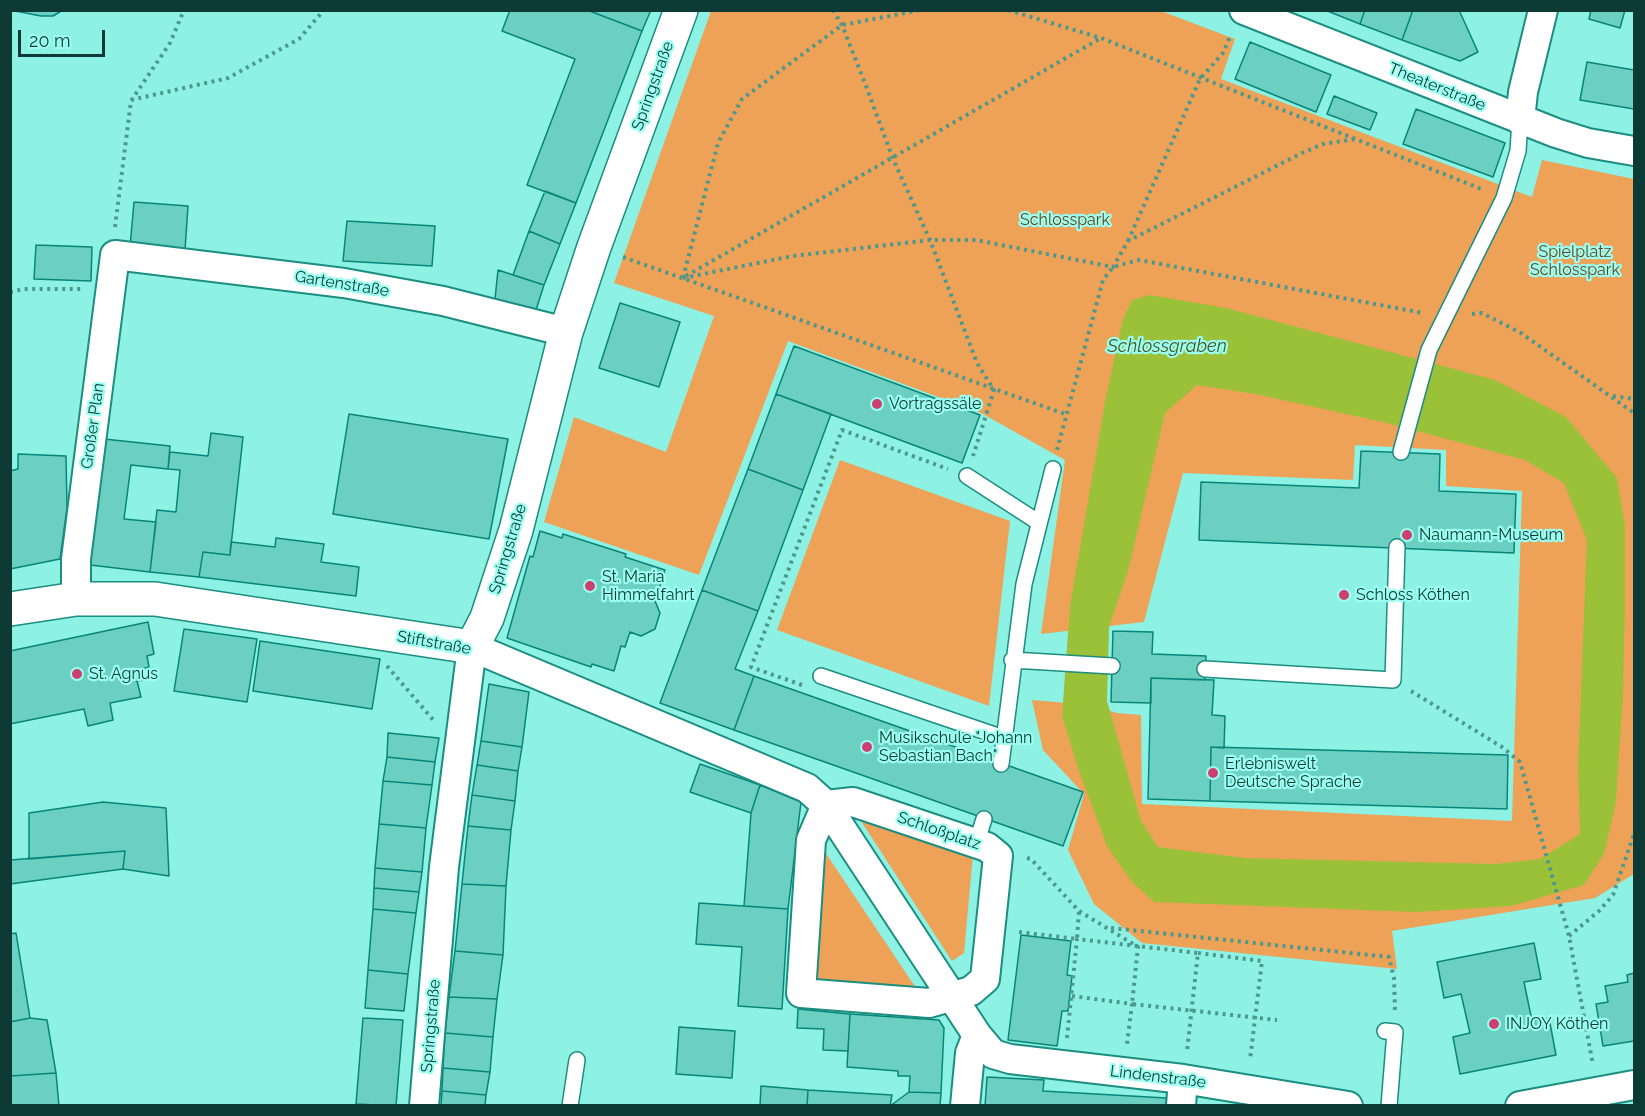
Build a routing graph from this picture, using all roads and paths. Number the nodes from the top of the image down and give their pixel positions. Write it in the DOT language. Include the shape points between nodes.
graph roads {
  1 [pos="184,10"];
  2 [pos="324,10"];
  3 [pos="681,10"];
  4 [pos="833,10"];
  5 [pos="921,10"];
  6 [pos="1008,10"];
  7 [pos="1244,10"];
  8 [pos="1544,10"];
  9 [pos="842,25"];
  10 [pos="1101,38"];
  11 [pos="1223,53"];
  12 [pos="1200,79"];
  13 [pos="130,101"];
  14 [pos="1520,120"];
  15 [pos="1355,139"];
  16 [pos="1635,151"];
  17 [pos="893,159"];
  18 [pos="1504,198"];
  19 [pos="930,240"];
  20 [pos="1128,241"];
  21 [pos="115,242"];
  22 [pos="594,247"];
  23 [pos="1113,267"];
  24 [pos="683,278"];
  25 [pos="111,289"];
  26 [pos="10,292"];
  27 [pos="1447,317"];
  28 [pos="566,332"];
  29 [pos="994,390"];
  30 [pos="1612,396"];
  31 [pos="1635,399"];
  32 [pos="1635,413"];
  33 [pos="1065,414"];
  34 [pos="1401,453"];
  35 [pos="1053,468"];
  36 [pos="967,476"];
  37 [pos="1038,522"];
  38 [pos="1397,547"];
  39 [pos="76,598"];
  40 [pos="10,609"];
  41 [pos="379,634"];
  42 [pos="472,647"];
  43 [pos="1012,660"];
  44 [pos="1112,666"];
  45 [pos="1205,669"];
  46 [pos="821,676"];
  47 [pos="1393,680"];
  48 [pos="1004,738"];
  49 [pos="458,742"];
  50 [pos="1001,764"];
  51 [pos="826,805"];
  52 [pos="1635,834"];
  53 [pos="986,840"];
  54 [pos="1079,911"];
  55 [pos="992,928"];
  56 [pos="1108,928"];
  57 [pos="1569,936"];
  58 [pos="1077,939"];
  59 [pos="1138,947"];
  60 [pos="1198,953"];
  61 [pos="1072,996"];
  62 [pos="952,998"];
  63 [pos="1132,1004"];
  64 [pos="1192,1011"];
  65 [pos="1256,1018"];
  66 [pos="1277,1020"];
  67 [pos="1390,1032"];
  68 [pos="977,1035"];
  69 [pos="577,1060"];
  70 [pos="1064,1065"];
  71 [pos="1124,1072"];
  72 [pos="1635,1085"];
  73 [pos="1246,1089"];
  74 [pos="1182,1092"];
  75 [pos="1598,1092"];
  76 [pos="424,1106"];
  77 [pos="570,1106"];
  78 [pos="965,1106"];
  79 [pos="1348,1106"];
  80 [pos="1389,1106"];
  81 [pos="1520,1106"];
  1 -- 13 [label="path" via="170,43"];
  2 -- 13 [label="path" via="298,39 228,78"];
  3 -- 22 [label="main road, Springstraße"];
  4 -- 9 [label="path"];
  5 -- 9 [label="path"];
  6 -- 10 [label="path"];
  7 -- 14 [label="street, Theaterstraße"];
  8 -- 14 [label="street" via="1523,92"];
  9 -- 17 [label="path"];
  9 -- 24 [label="path" via="742,99 718,143"];
  10 -- 12 [label="path"];
  10 -- 17 [label="path"];
  11 -- 12 [label="path"];
  12 -- 15 [label="path"];
  12 -- 20 [label="path"];
  13 -- 21 [label="path"];
  14 -- 16 [label="street, Theaterstraße" via="1588,143"];
  14 -- 18 [label="lane" via="1518,151"];
  15 -- 18 [label="path"];
  15 -- 20 [label="path" via="1323,144 1302,153"];
  17 -- 19 [label="path"];
  17 -- 24 [label="path"];
  18 -- 27 [label="lane"];
  19 -- 23 [label="path" via="976,240"];
  19 -- 24 [label="path" via="793,256"];
  19 -- 29 [label="path" via="977,363"];
  20 -- 23 [label="path"];
  21 -- 25 [label="street, Großer Plan"];
  21 -- 28 [label="street, Gartenstraße" via="443,301"];
  22 -- 24 [label="path"];
  22 -- 28 [label="main road, Springstraße"];
  23 -- 27 [label="path" via="1139,260"];
  23 -- 33 [label="path" via="1102,280"];
  24 -- 29 [label="path"];
  25 -- 26 [label="path"];
  25 -- 39 [label="street, Großer Plan" via="76,559"];
  27 -- 30 [label="path" via="1482,313 1521,333"];
  27 -- 34 [label="lane" via="1429,350"];
  28 -- 42 [label="main road, Springstraße" via="516,530 487,618"];
  29 -- 33 [label="path"];
  29 -- 36 [label="path"];
  30 -- 31 [label="path"];
  30 -- 32 [label="path"];
  33 -- 35 [label="path"];
  35 -- 37 [label="lane"];
  36 -- 37 [label="lane"];
  36 -- 46 [label="path" via="842,430 751,667 802,685"];
  37 -- 43 [label="lane"];
  38 -- 47 [label="lane"];
  39 -- 40 [label="main road, Stiftstraße"];
  39 -- 41 [label="main road, Stiftstraße" via="155,599"];
  41 -- 42 [label="main road, Stiftstraße"];
  41 -- 49 [label="path" via="383,660 432,719"];
  42 -- 49 [label="street, Springstraße"];
  42 -- 51 [label="street, Stiftstraße" via="807,788"];
  43 -- 44 [label="lane"];
  43 -- 48 [label="lane"];
  45 -- 47 [label="lane"];
  46 -- 48 [label="lane"];
  47 -- 57 [label="path" via="1520,762"];
  48 -- 50 [label="lane"];
  49 -- 76 [label="street, Springstraße"];
  51 -- 53 [label="street, Schloßplatz" via="853,802"];
  51 -- 62 [label="street"];
  51 -- 62 [label="street, Schloßplatz" via="811,840 801,993 929,1003"];
  52 -- 57 [label="path" via="1612,895"];
  53 -- 54 [label="path" via="1031,859"];
  53 -- 55 [label="street, Schloßplatz"];
  54 -- 56 [label="path"];
  54 -- 58 [label="path"];
  55 -- 58 [label="path"];
  55 -- 62 [label="street, Schloßplatz" via="985,979 971,991"];
  56 -- 59 [label="path"];
  56 -- 67 [label="path" via="1389,957 1394,978"];
  57 -- 75 [label="path"];
  58 -- 59 [label="path"];
  58 -- 61 [label="path"];
  59 -- 60 [label="path"];
  59 -- 63 [label="path"];
  60 -- 64 [label="path"];
  60 -- 65 [label="path" via="1262,961"];
  61 -- 63 [label="path"];
  61 -- 70 [label="path"];
  62 -- 68 [label="street"];
  63 -- 64 [label="path"];
  63 -- 71 [label="path"];
  64 -- 65 [label="path"];
  64 -- 74 [label="path"];
  65 -- 66 [label="path"];
  65 -- 73 [label="path"];
  67 -- 80 [label="lane"];
  68 -- 70 [label="street, Lindenstraße" via="993,1054"];
  68 -- 78 [label="street" via="970,1053"];
  69 -- 77 [label="lane"];
  70 -- 71 [label="street, Lindenstraße"];
  71 -- 74 [label="street, Lindenstraße"];
  72 -- 75 [label="street"];
  73 -- 74 [label="street, Lindenstraße"];
  73 -- 79 [label="street, Lindenstraße"];
  75 -- 81 [label="street"];
}
